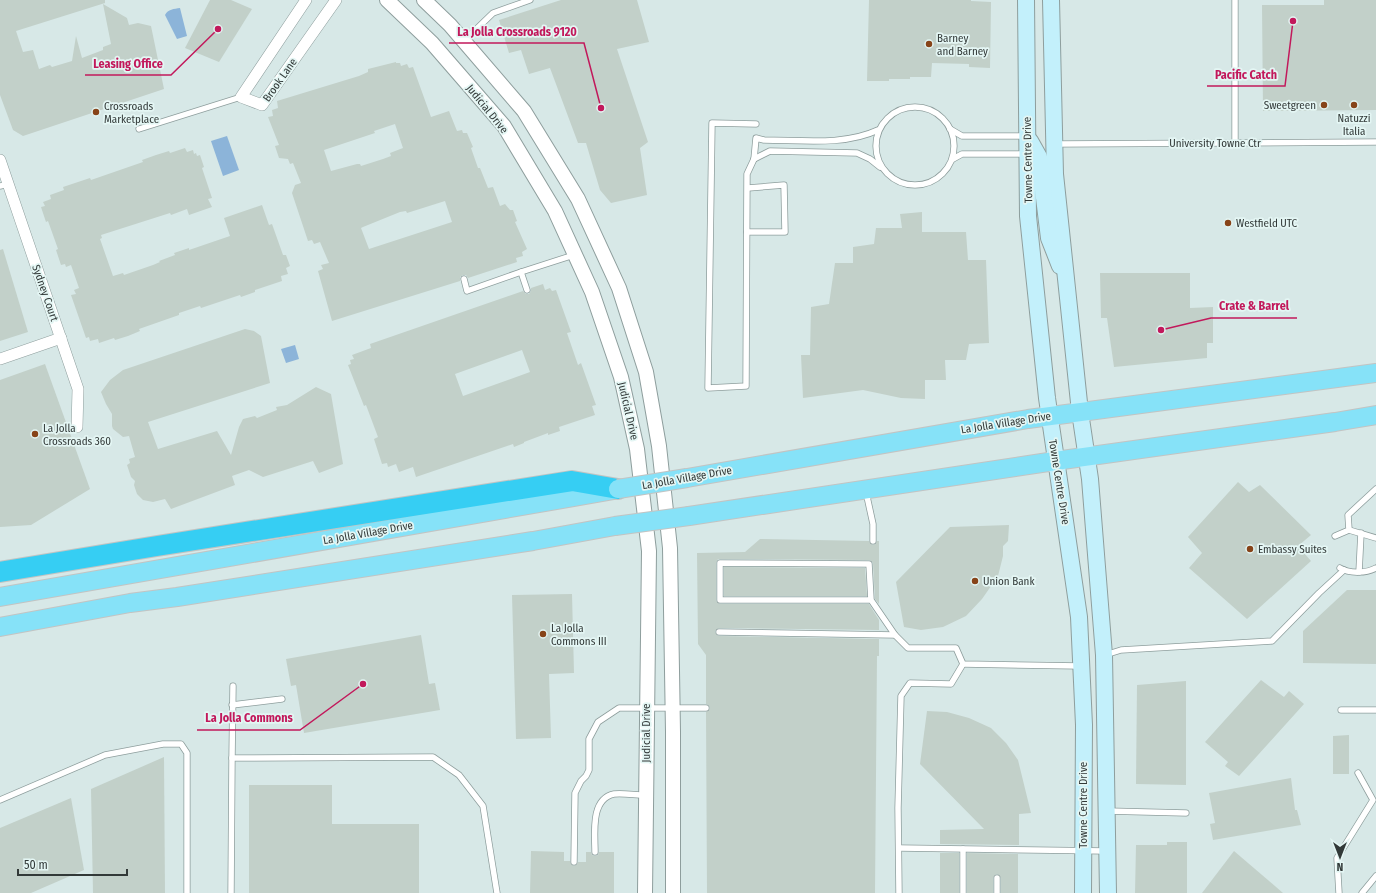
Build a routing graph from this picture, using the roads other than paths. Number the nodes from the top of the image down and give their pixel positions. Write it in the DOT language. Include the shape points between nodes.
graph roads {
  1 [pos="306,0"];
  2 [pos="336,0"];
  3 [pos="387,0"];
  4 [pos="424,0"];
  5 [pos="530,0"];
  6 [pos="1026,0"];
  7 [pos="1052,0"];
  8 [pos="1235,0"];
  9 [pos="464,41"];
  10 [pos="241,97"];
  11 [pos="756,124"];
  12 [pos="139,129"];
  13 [pos="950,129"];
  14 [pos="878,130"];
  15 [pos="1027,136"];
  16 [pos="1235,142"];
  17 [pos="1376,142"];
  18 [pos="1054,144"];
  19 [pos="1028,154"];
  20 [pos="754,159"];
  21 [pos="953,159"];
  22 [pos="0,160"];
  23 [pos="882,168"];
  24 [pos="4,185"];
  25 [pos="748,188"];
  26 [pos="747,232"];
  27 [pos="574,255"];
  28 [pos="521,272"];
  29 [pos="464,279"];
  30 [pos="1067,280"];
  31 [pos="526,290"];
  32 [pos="61,338"];
  33 [pos="0,359"];
  34 [pos="1376,373"];
  35 [pos="1080,412"];
  36 [pos="1376,415"];
  37 [pos="1049,417"];
  38 [pos="77,427"];
  39 [pos="1086,456"];
  40 [pos="1056,461"];
  41 [pos="618,489"];
  42 [pos="1376,489"];
  43 [pos="865,490"];
  44 [pos="1349,530"];
  45 [pos="1361,533"];
  46 [pos="1336,536"];
  47 [pos="1376,538"];
  48 [pos="873,541"];
  49 [pos="1376,568"];
  50 [pos="0,572"];
  51 [pos="1359,572"];
  52 [pos="0,597"];
  53 [pos="871,600"];
  54 [pos="0,627"];
  55 [pos="719,632"];
  56 [pos="895,634"];
  57 [pos="1104,655"];
  58 [pos="963,664"];
  59 [pos="1082,666"];
  60 [pos="233,686"];
  61 [pos="282,699"];
  62 [pos="232,705"];
  63 [pos="647,708"];
  64 [pos="673,708"];
  65 [pos="706,708"];
  66 [pos="1341,710"];
  67 [pos="1376,710"];
  68 [pos="232,758"];
  69 [pos="1358,774"];
  70 [pos="646,795"];
  71 [pos="0,800"];
  72 [pos="1375,801"];
  73 [pos="1107,811"];
  74 [pos="1186,813"];
  75 [pos="899,848"];
  76 [pos="963,849"];
  77 [pos="1083,851"];
  78 [pos="1108,851"];
  79 [pos="595,852"];
  80 [pos="574,862"];
  81 [pos="1376,876"];
  82 [pos="997,878"];
  83 [pos="187,893"];
  84 [pos="231,893"];
  85 [pos="497,893"];
  86 [pos="645,893"];
  87 [pos="673,893"];
  88 [pos="899,893"];
  89 [pos="963,893"];
  90 [pos="997,893"];
  91 [pos="1083,893"];
  92 [pos="1108,893"];
  93 [pos="1340,893"];
  94 [pos="1362,893"];
  1 -- 10 [label="street, Brook Lane"];
  2 -- 10 [label="street, Brook Lane" via="262,105"];
  3 -- 27 [label="street, Judicial Drive" via="432,43 504,126 555,211"];
  4 -- 9 [label="street, Judicial Drive"];
  5 -- 9 [label="lane" via="493,14"];
  6 -- 15 [label="main road, Towne Centre Drive"];
  7 -- 18 [label="main road, Towne Centre Drive"];
  8 -- 16 [label="lane"];
  9 -- 64 [label="street, Judicial Drive" via="524,111 578,199 619,288 646,372 659,446 670,548"];
  10 -- 12 [label="lane"];
  11 -- 26 [label="lane" via="712,123 708,388 746,386"];
  13 -- 14 [label="lane" via="948,123 938,114 926,108 912,106 898,110 886,119"];
  13 -- 15 [label="lane" via="962,136"];
  13 -- 21 [label="lane" via="955,145"];
  14 -- 20 [label="lane" via="866,136 844,140 756,138"];
  14 -- 23 [label="lane" via="876,155"];
  15 -- 19 [label="main road, Towne Centre Drive"];
  15 -- 30 [label="main road" via="1039,156 1048,238"];
  16 -- 17 [label="lane, University Towne Ctr"];
  16 -- 18 [label="lane, University Towne Ctr"];
  18 -- 30 [label="main road, Towne Centre Drive"];
  19 -- 21 [label="lane" via="962,154"];
  19 -- 37 [label="main road, Towne Centre Drive" via="1028,216"];
  20 -- 23 [label="lane" via="770,151 857,153"];
  20 -- 25 [label="lane" via="747,174"];
  21 -- 23 [label="lane" via="947,170 929,184 911,186 896,181"];
  22 -- 24 [label="street, Sydney Court"];
  24 -- 32 [label="street, Sydney Court"];
  25 -- 26 [label="lane"];
  25 -- 26 [label="lane" via="784,185 785,232"];
  27 -- 28 [label="lane"];
  27 -- 63 [label="street, Judicial Drive" via="592,292 621,377 637,449 649,551"];
  28 -- 29 [label="lane" via="467,291"];
  28 -- 31 [label="lane"];
  30 -- 35 [label="main road, Towne Centre Drive"];
  32 -- 33 [label="street"];
  32 -- 38 [label="street, Sydney Court" via="78,389"];
  34 -- 35 [label="main road, La Jolla Village Drive"];
  35 -- 37 [label="main road, La Jolla Village Drive"];
  35 -- 39 [label="main road, Towne Centre Drive"];
  36 -- 39 [label="main road"];
  37 -- 40 [label="main road, Towne Centre Drive"];
  37 -- 41 [label="main road, La Jolla Village Drive, bridge"];
  39 -- 40 [label="main road"];
  39 -- 57 [label="main road, Towne Centre Drive"];
  40 -- 43 [label="main road"];
  40 -- 59 [label="main road, Towne Centre Drive" via="1079,617"];
  41 -- 50 [label="highway" via="572,481"];
  41 -- 52 [label="main road, La Jolla Village Drive"];
  42 -- 44 [label="lane" via="1348,515"];
  43 -- 48 [label="lane" via="873,524"];
  43 -- 54 [label="main road, bridge" via="615,526 130,603"];
  44 -- 45 [label="lane"];
  44 -- 46 [label="lane"];
  45 -- 47 [label="lane"];
  45 -- 51 [label="lane"];
  49 -- 51 [label="lane" via="1369,572"];
  51 -- 57 [label="lane" via="1342,569 1272,642 1121,650"];
  53 -- 53 [label="lane" via="869,564 720,563 720,600"];
  53 -- 56 [label="lane"];
  55 -- 56 [label="lane"];
  56 -- 58 [label="lane" via="908,648 956,648"];
  57 -- 73 [label="main road, Towne Centre Drive"];
  58 -- 59 [label="lane"];
  58 -- 75 [label="lane" via="951,684 910,683 901,696"];
  59 -- 77 [label="main road, Towne Centre Drive"];
  60 -- 62 [label="lane"];
  61 -- 62 [label="lane"];
  62 -- 68 [label="lane"];
  63 -- 64 [label="lane"];
  63 -- 70 [label="street, Judicial Drive"];
  63 -- 80 [label="lane" via="619,708 598,722 589,739 589,770 575,793"];
  64 -- 65 [label="lane"];
  64 -- 87 [label="street, Judicial Drive"];
  66 -- 67 [label="lane"];
  68 -- 84 [label="lane"];
  68 -- 85 [label="lane" via="433,757 459,775 483,806"];
  69 -- 72 [label="lane"];
  70 -- 79 [label="lane" via="613,794 602,800 595,821"];
  70 -- 86 [label="street, Judicial Drive"];
  71 -- 83 [label="lane" via="105,755 163,744 181,744 187,753"];
  72 -- 93 [label="lane" via="1338,858"];
  73 -- 74 [label="lane"];
  73 -- 78 [label="main road, Towne Centre Drive"];
  75 -- 76 [label="lane"];
  75 -- 88 [label="lane"];
  76 -- 77 [label="lane"];
  76 -- 89 [label="lane"];
  77 -- 78 [label="lane"];
  77 -- 91 [label="main road, Towne Centre Drive"];
  78 -- 92 [label="main road, Towne Centre Drive"];
  81 -- 94 [label="lane"];
  82 -- 90 [label="lane"];
}
